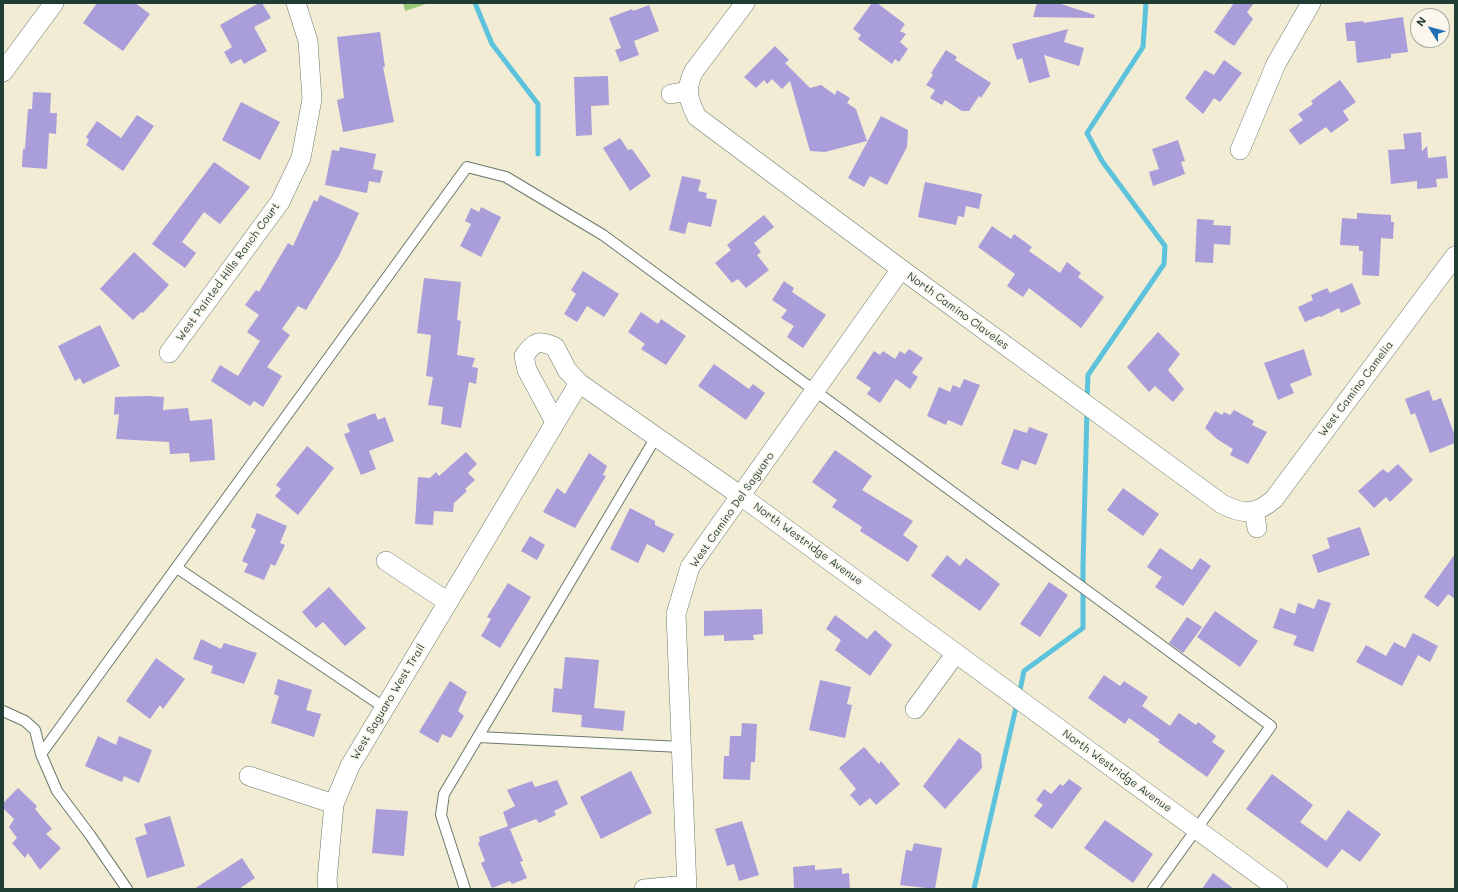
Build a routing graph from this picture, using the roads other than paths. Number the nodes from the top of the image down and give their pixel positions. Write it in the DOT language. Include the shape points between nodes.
graph roads {
  1 [pos="54,3"];
  2 [pos="296,3"];
  3 [pos="745,3"];
  4 [pos="1311,3"];
  5 [pos="3,72"];
  6 [pos="1240,150"];
  7 [pos="1455,256"];
  8 [pos="901,269"];
  9 [pos="169,353"];
  10 [pos="579,383"];
  11 [pos="815,391"];
  12 [pos="555,422"];
  13 [pos="656,436"];
  14 [pos="741,496"];
  15 [pos="1253,517"];
  16 [pos="386,561"];
  17 [pos="176,568"];
  18 [pos="448,602"];
  19 [pos="956,653"];
  20 [pos="384,708"];
  21 [pos="915,709"];
  22 [pos="3,711"];
  23 [pos="478,737"];
  24 [pos="682,748"];
  25 [pos="41,754"];
  26 [pos="249,776"];
  27 [pos="334,804"];
  28 [pos="1197,829"];
  29 [pos="686,887"];
  30 [pos="127,889"];
  31 [pos="328,889"];
  32 [pos="465,889"];
  33 [pos="644,889"];
  34 [pos="1154,889"];
  35 [pos="1278,889"];
  1 -- 5 [label="street"];
  2 -- 9 [label="street, West Painted Hills Ranch Court" via="308,41 312,100 301,158 280,202"];
  3 -- 8 [label="street, North Camino Claveles" via="694,71 683,91 697,117"];
  4 -- 6 [label="street" via="1276,64"];
  7 -- 15 [label="street, West Camino Camelia" via="1274,498"];
  8 -- 11 [label="street, West Camino Del Saguaro"];
  8 -- 15 [label="street, North Camino Claveles" via="1222,504"];
  10 -- 12 [label="street, West Saguaro West Trail"];
  10 -- 12 [label="street" via="567,370 555,347 543,342 532,345 524,356 527,370"];
  10 -- 13 [label="street, North Westridge Avenue"];
  11 -- 14 [label="street, West Camino Del Saguaro"];
  11 -- 17 [label="lane" via="602,235 506,177 467,167"];
  11 -- 28 [label="lane" via="1271,726"];
  12 -- 18 [label="street, West Saguaro West Trail"];
  13 -- 14 [label="street, North Westridge Avenue"];
  13 -- 23 [label="lane"];
  14 -- 19 [label="street, North Westridge Avenue"];
  14 -- 24 [label="street, West Camino Del Saguaro" via="690,566 676,614"];
  16 -- 18 [label="street"];
  17 -- 20 [label="lane"];
  17 -- 25 [label="lane"];
  18 -- 20 [label="street, West Saguaro West Trail"];
  19 -- 21 [label="street"];
  19 -- 28 [label="street, North Westridge Avenue"];
  20 -- 27 [label="street, West Saguaro West Trail" via="350,766"];
  22 -- 25 [label="lane" via="26,721 35,730"];
  23 -- 24 [label="lane"];
  23 -- 32 [label="lane" via="444,794 441,815"];
  24 -- 29 [label="street, West Camino Del Saguaro"];
  25 -- 30 [label="lane" via="57,791"];
  26 -- 27 [label="street"];
  27 -- 31 [label="street, West Saguaro West Trail" via="326,880"];
  28 -- 34 [label="lane"];
  28 -- 35 [label="street, North Westridge Avenue"];
  29 -- 33 [label="street, West Camino Del Saguaro"];
}
